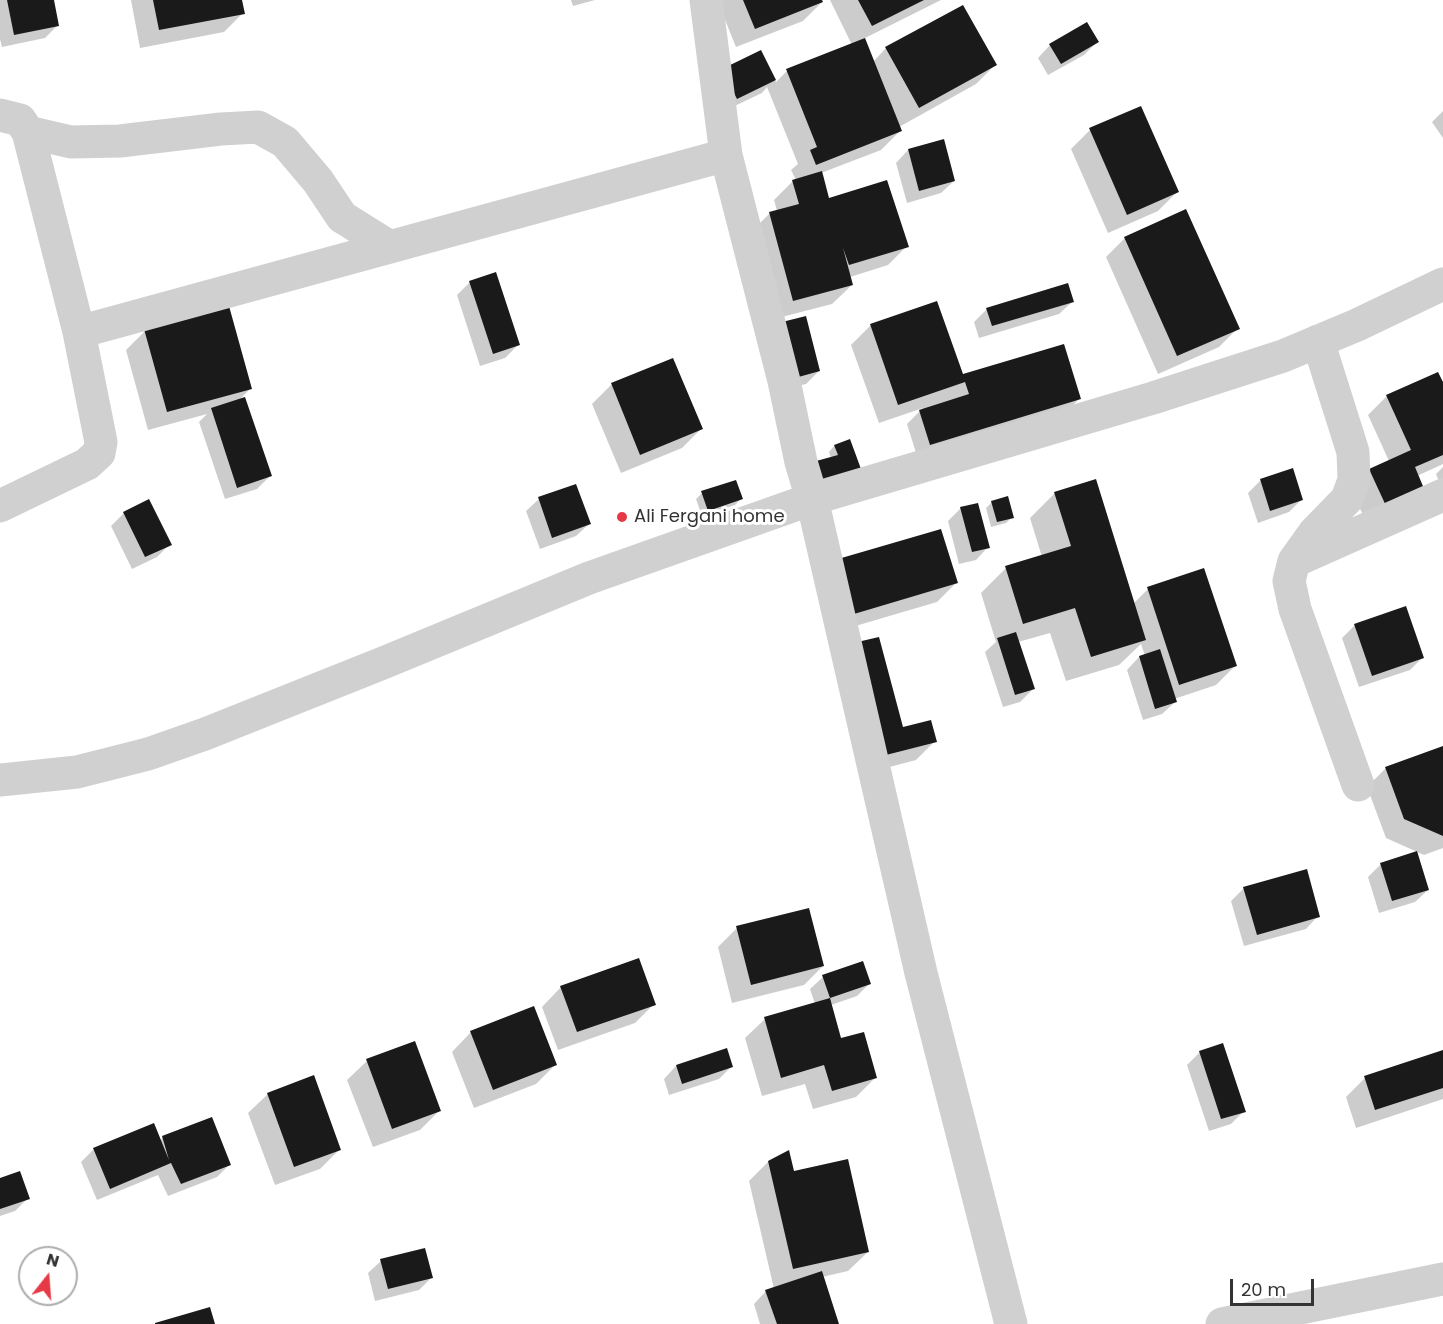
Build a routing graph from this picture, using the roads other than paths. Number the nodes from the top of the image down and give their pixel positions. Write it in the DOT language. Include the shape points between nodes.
graph roads {
  1 [pos="706,0"];
  2 [pos="0,115"];
  3 [pos="28,132"];
  4 [pos="726,155"];
  5 [pos="390,247"];
  6 [pos="1443,284"];
  7 [pos="79,332"];
  8 [pos="1318,341"];
  9 [pos="1443,495"];
  10 [pos="812,499"];
  11 [pos="0,506"];
  12 [pos="1294,561"];
  13 [pos="0,780"];
  14 [pos="1358,785"];
  15 [pos="1443,1279"];
  16 [pos="1011,1324"];
  17 [pos="1222,1324"];
  1 -- 4 [label="street"];
  2 -- 3 [label="street" via="20,120"];
  3 -- 5 [label="street" via="71,142 120,141 258,127 285,142 342,217"];
  3 -- 7 [label="street"];
  4 -- 5 [label="street"];
  4 -- 10 [label="street"];
  5 -- 7 [label="street"];
  6 -- 8 [label="street"];
  7 -- 11 [label="street" via="101,442 99,453 87,464"];
  8 -- 10 [label="street" via="1153,398"];
  8 -- 12 [label="street" via="1353,452 1354,480 1347,499"];
  9 -- 12 [label="street"];
  10 -- 13 [label="street" via="589,578 148,754 76,772"];
  10 -- 16 [label="street" via="921,973"];
  12 -- 14 [label="street" via="1289,581 1295,609"];
  15 -- 17 [label="street"];
}
